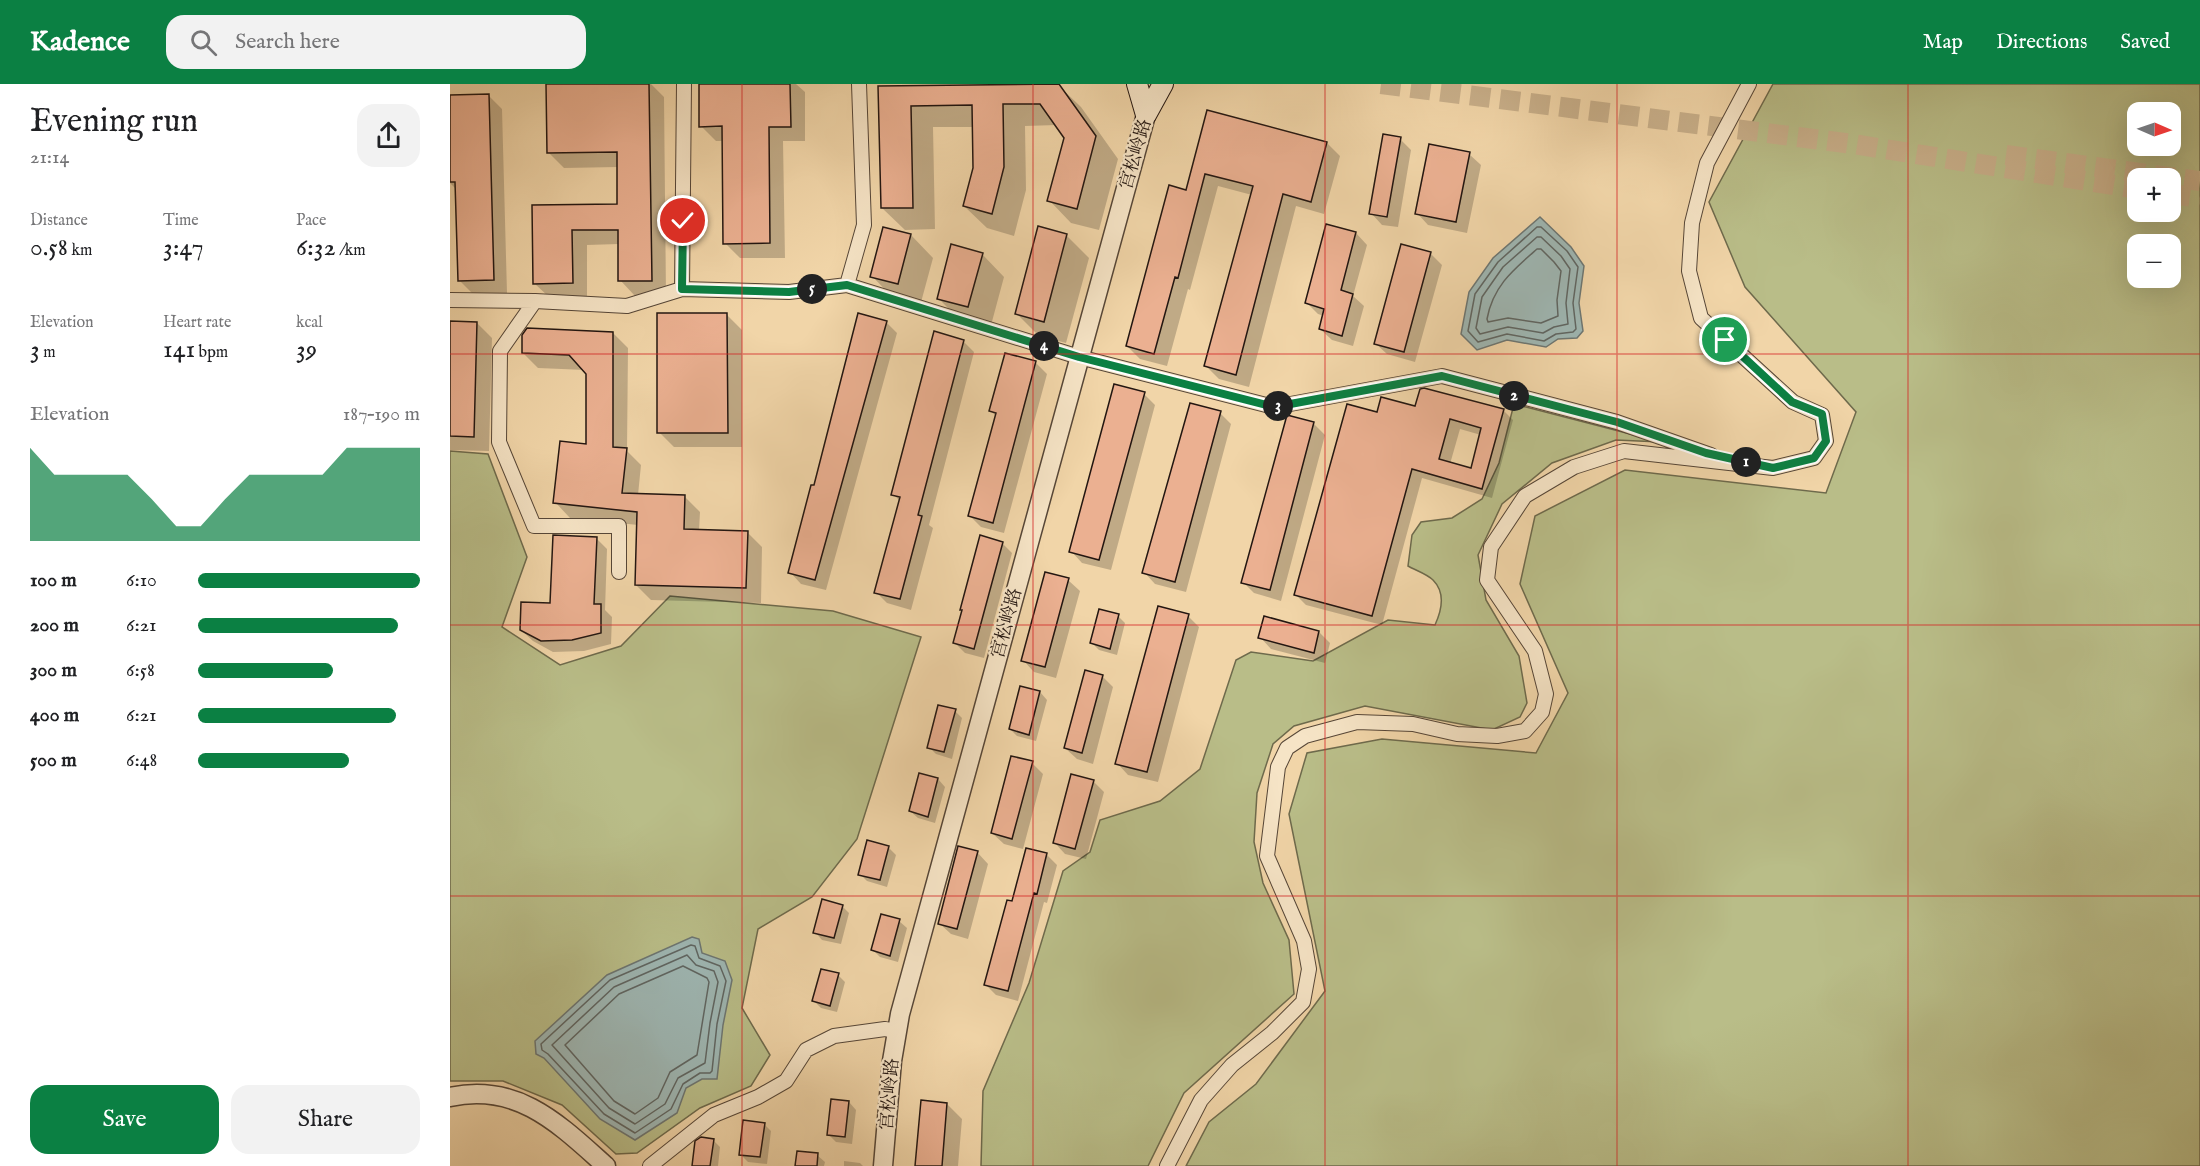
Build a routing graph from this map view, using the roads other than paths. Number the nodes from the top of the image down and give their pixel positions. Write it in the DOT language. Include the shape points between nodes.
graph roads {
  1 [pos="684,84"];
  2 [pos="859,84"];
  3 [pos="1137,84"];
  4 [pos="1154,84"];
  5 [pos="1163,84"];
  6 [pos="1749,84"];
  7 [pos="1146,115"];
  8 [pos="847,285"];
  9 [pos="682,289"];
  10 [pos="450,300"];
  11 [pos="535,301"];
  12 [pos="1079,357"];
  13 [pos="1773,468"];
  14 [pos="620,572"];
  15 [pos="896,1031"];
  16 [pos="450,1096"];
  17 [pos="606,1166"];
  18 [pos="650,1166"];
  19 [pos="883,1166"];
  20 [pos="1167,1166"];
  1 -- 9 [label="street"];
  2 -- 8 [label="street" via="864,225"];
  3 -- 7 [label="main road"];
  4 -- 7 [label="main road, 宫松岭路"];
  5 -- 7 [label="main road"];
  6 -- 13 [label="street" via="1707,163 1692,223 1689,271 1701,318 1792,402 1822,414 1826,441 1814,458"];
  7 -- 12 [label="street, 宫松岭路"];
  8 -- 9 [label="street" via="789,292"];
  8 -- 12 [label="street"];
  9 -- 11 [label="street" via="627,306"];
  10 -- 11 [label="street"];
  11 -- 14 [label="street" via="500,351 499,442 534,526 619,526"];
  12 -- 13 [label="street" via="1274,407 1442,376 1617,422 1706,453"];
  12 -- 15 [label="street, 宫松岭路"];
  13 -- 20 [label="street" via="1624,451 1574,466 1525,496 1491,547 1487,580 1534,651 1546,694 1542,712 1525,731 1497,736 1457,734 1413,724 1357,722 1305,736 1287,748 1278,767 1267,856 1304,941 1309,969 1303,1002 1232,1065 1201,1100"];
  15 -- 18 [label="street" via="834,1036 806,1050 786,1082 714,1115"];
  15 -- 19 [label="street, 宫松岭路"];
  16 -- 17 [label="street" via="466,1093 514,1099 552,1119"];
}
